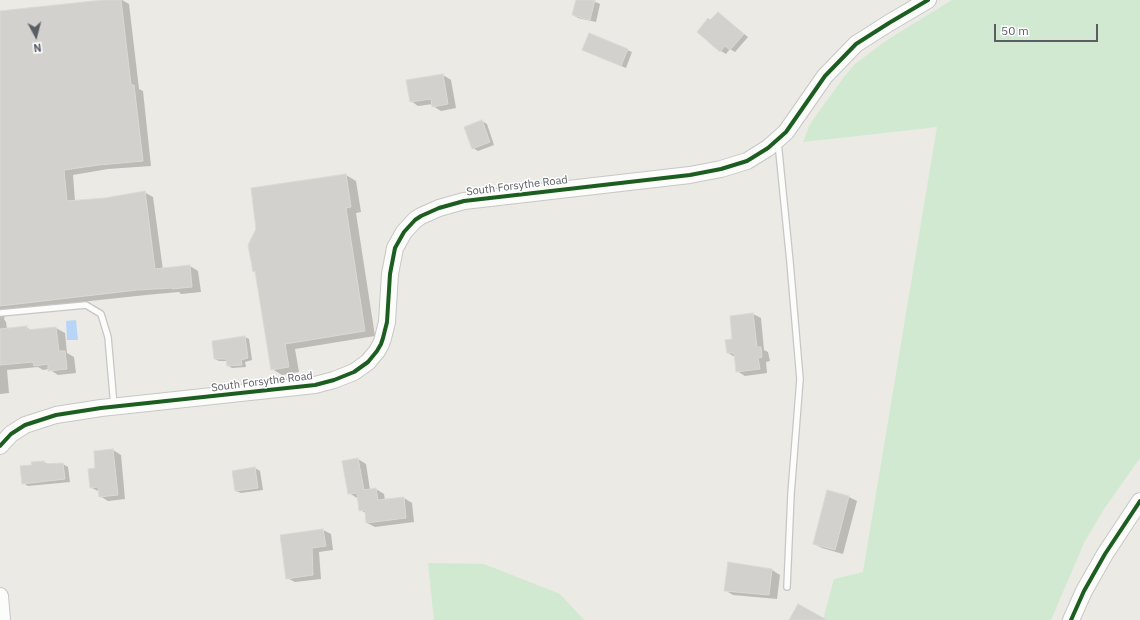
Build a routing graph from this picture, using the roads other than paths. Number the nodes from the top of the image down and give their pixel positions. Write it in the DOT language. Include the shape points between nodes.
graph roads {
  1 [pos="928,0"];
  2 [pos="777,140"];
  3 [pos="0,313"];
  4 [pos="115,407"];
  5 [pos="0,446"];
  6 [pos="1140,501"];
  7 [pos="787,587"];
  8 [pos="0,596"];
  9 [pos="2,620"];
  10 [pos="1071,620"];
  1 -- 2 [label="street, South Forsythe Road" via="874,31 846,53 825,76 793,123"];
  2 -- 4 [label="street, South Forsythe Road" via="758,156 714,171 665,179 464,201 432,210 415,220 398,242 391,264 383,338 373,356 354,372 315,385"];
  2 -- 7 [label="lane" via="800,379"];
  3 -- 4 [label="lane" via="86,305 102,314 108,337"];
  4 -- 5 [label="street, South Forsythe Road" via="34,421 17,430"];
  6 -- 10 [label="street" via="1105,554"];
  8 -- 9 [label="street"];
}
